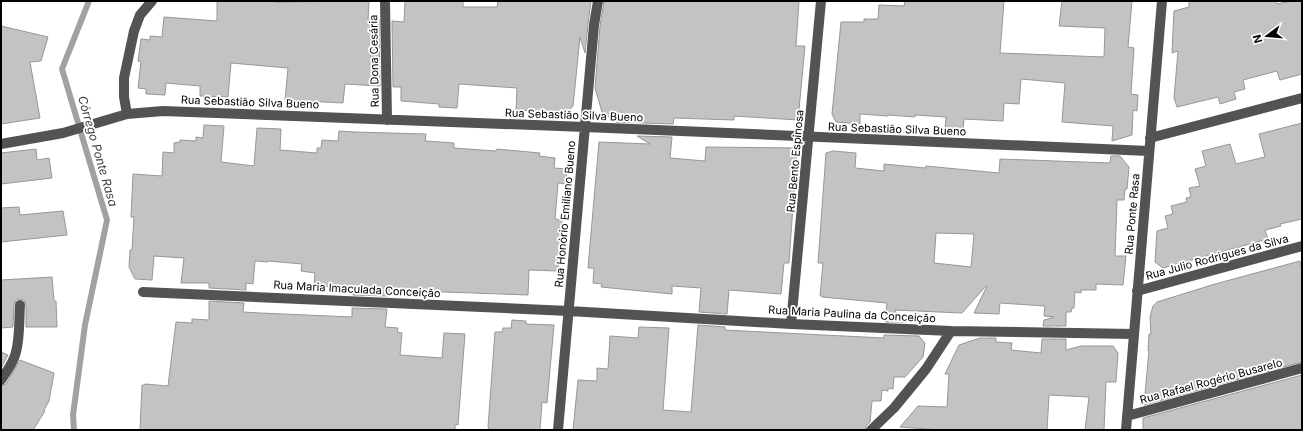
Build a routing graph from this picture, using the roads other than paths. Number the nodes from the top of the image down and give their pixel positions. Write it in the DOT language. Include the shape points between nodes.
graph roads {
  1 [pos="152,1"];
  2 [pos="385,1"];
  3 [pos="598,1"];
  4 [pos="821,1"];
  5 [pos="1162,1"];
  6 [pos="1302,98"];
  7 [pos="127,114"];
  8 [pos="387,120"];
  9 [pos="585,127"];
  10 [pos="809,138"];
  11 [pos="1150,138"];
  12 [pos="1,144"];
  13 [pos="1149,151"];
  14 [pos="1302,246"];
  15 [pos="1138,291"];
  16 [pos="144,292"];
  17 [pos="20,305"];
  18 [pos="569,311"];
  19 [pos="791,324"];
  20 [pos="950,331"];
  21 [pos="1134,334"];
  22 [pos="1302,368"];
  23 [pos="1,380"];
  24 [pos="1127,416"];
  25 [pos="558,430"];
  26 [pos="871,430"];
  27 [pos="1126,430"];
  1 -- 7 [label="street" via="140,15 134,32 124,78"];
  2 -- 8 [label="street, Rua Dona Cesária"];
  3 -- 9 [label="street, Rua Honório Emiliano Bueno"];
  4 -- 10 [label="street, Rua Bento Espinosa"];
  5 -- 11 [label="street, Rua Ponte Rasa"];
  6 -- 11 [label="street"];
  7 -- 8 [label="street, Rua Sebastião Silva Bueno" via="163,111"];
  7 -- 12 [label="street, Rua Sebastião Silva Bueno" via="63,133"];
  8 -- 9 [label="street, Rua Sebastião Silva Bueno"];
  9 -- 10 [label="street, Rua Sebastião Silva Bueno"];
  9 -- 18 [label="street, Rua Honório Emiliano Bueno"];
  10 -- 13 [label="street, Rua Sebastião Silva Bueno"];
  10 -- 19 [label="street, Rua Bento Espinosa"];
  11 -- 13 [label="street, Rua Ponte Rasa"];
  13 -- 15 [label="street, Rua Ponte Rasa"];
  14 -- 15 [label="street, Rua Julio Rodrigues da Silva"];
  15 -- 21 [label="street, Rua Ponte Rasa"];
  16 -- 18 [label="street, Rua Maria Imaculada Conceição"];
  17 -- 23 [label="street" via="16,353"];
  18 -- 19 [label="street, Rua Maria Paulina da Conceição"];
  18 -- 25 [label="street, Rua Honório Emiliano Bueno"];
  19 -- 20 [label="street, Rua Maria Paulina da Conceição"];
  20 -- 21 [label="street, Rua Maria Paulina da Conceição"];
  20 -- 26 [label="street" via="926,369 894,408"];
  21 -- 24 [label="street, Rua Ponte Rasa"];
  22 -- 24 [label="street, Rua Rafael Rogério Busarelo"];
  24 -- 27 [label="street, Rua Ponte Rasa"];
}
